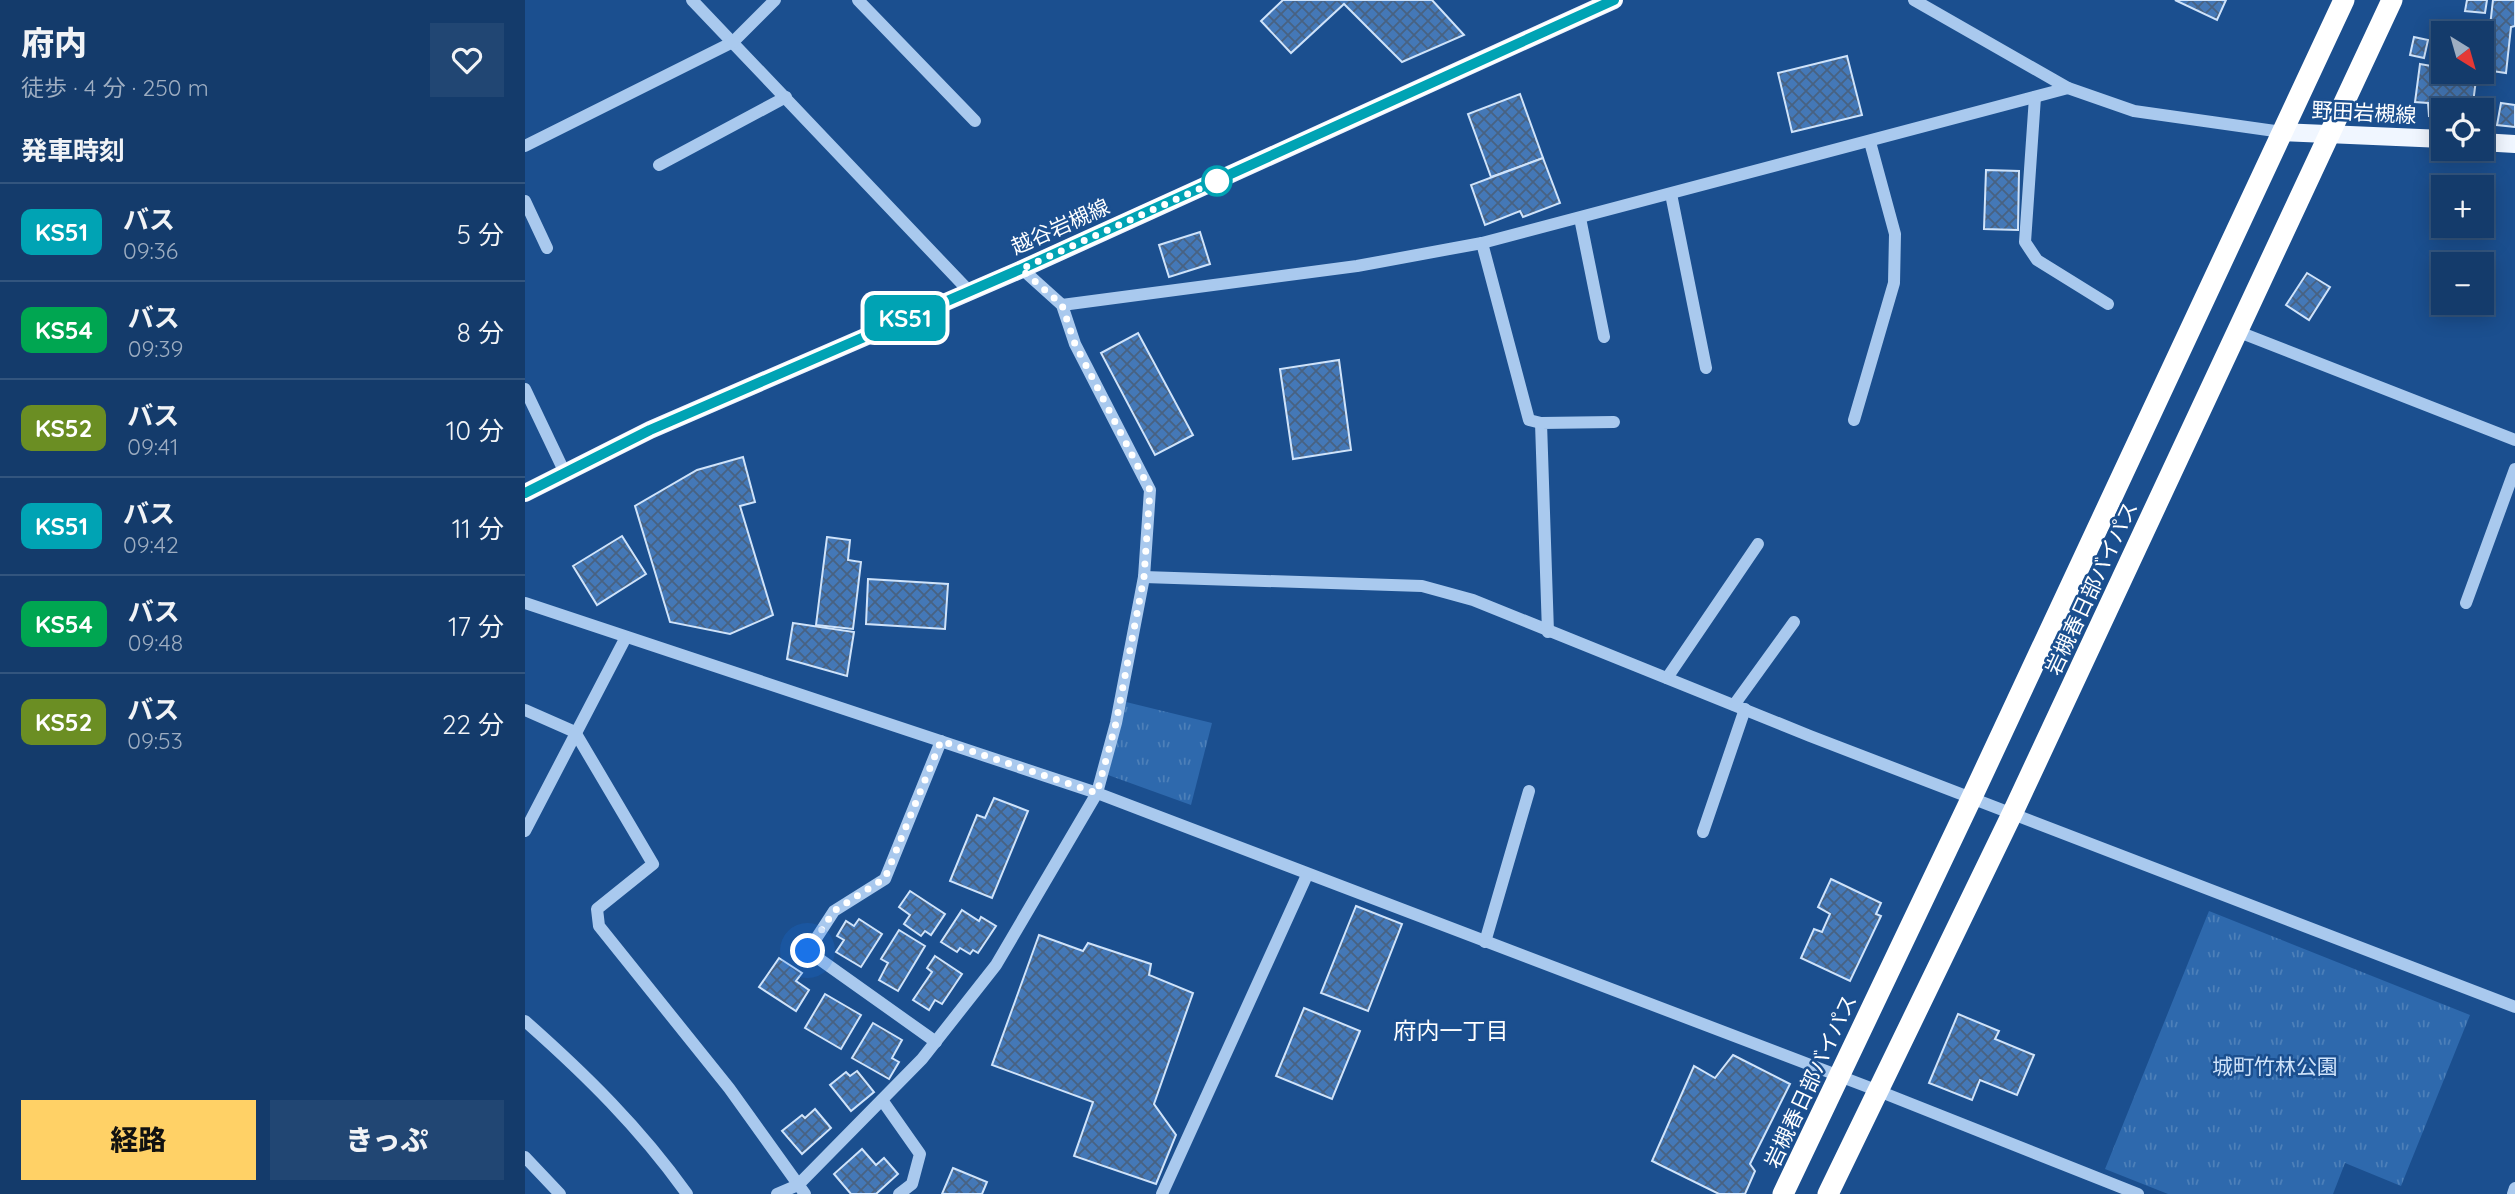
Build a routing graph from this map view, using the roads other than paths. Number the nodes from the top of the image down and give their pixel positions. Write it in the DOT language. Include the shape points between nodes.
graph roads {
  1 [pos="692,0"];
  2 [pos="775,0"];
  3 [pos="858,0"];
  4 [pos="1615,0"];
  5 [pos="1914,0"];
  6 [pos="2344,0"];
  7 [pos="2392,0"];
  8 [pos="733,42"];
  9 [pos="2068,88"];
  10 [pos="786,97"];
  11 [pos="2035,97"];
  12 [pos="975,121"];
  13 [pos="2282,132"];
  14 [pos="2332,132"];
  15 [pos="2431,138"];
  16 [pos="1870,142"];
  17 [pos="2494,143"];
  18 [pos="2515,144"];
  19 [pos="525,146"];
  20 [pos="659,165"];
  21 [pos="1671,194"];
  22 [pos="525,201"];
  23 [pos="1580,218"];
  24 [pos="1482,243"];
  25 [pos="547,248"];
  26 [pos="1021,269"];
  27 [pos="968,290"];
  28 [pos="2108,304"];
  29 [pos="1062,305"];
  30 [pos="2239,332"];
  31 [pos="1604,337"];
  32 [pos="1706,368"];
  33 [pos="525,389"];
  34 [pos="1854,420"];
  35 [pos="1614,422"];
  36 [pos="1541,423"];
  37 [pos="2515,440"];
  38 [pos="2515,469"];
  39 [pos="565,473"];
  40 [pos="525,493"];
  41 [pos="1758,544"];
  42 [pos="1144,577"];
  43 [pos="525,603"];
  44 [pos="2466,603"];
  45 [pos="1794,622"];
  46 [pos="1548,632"];
  47 [pos="626,637"];
  48 [pos="1667,677"];
  49 [pos="1739,707"];
  50 [pos="525,709"];
  51 [pos="575,732"];
  52 [pos="941,741"];
  53 [pos="1529,791"];
  54 [pos="1097,793"];
  55 [pos="1972,797"];
  56 [pos="2013,812"];
  57 [pos="525,831"];
  58 [pos="1703,832"];
  59 [pos="1307,875"];
  60 [pos="1485,942"];
  61 [pos="2515,1007"];
  62 [pos="525,1021"];
  63 [pos="936,1042"];
  64 [pos="1839,1076"];
  65 [pos="1876,1090"];
  66 [pos="882,1100"];
  67 [pos="525,1157"];
  68 [pos="2515,1188"];
  69 [pos="801,1189"];
  70 [pos="559,1194"];
  71 [pos="687,1194"];
  72 [pos="777,1194"];
  73 [pos="899,1194"];
  74 [pos="1162,1194"];
  75 [pos="1783,1194"];
  76 [pos="1828,1194"];
  77 [pos="2139,1194"];
  78 [pos="2513,1194"];
  1 -- 8 [label="street"];
  2 -- 8 [label="street"];
  3 -- 12 [label="street"];
  4 -- 26 [label="main road, 越谷岩槻線"];
  5 -- 9 [label="street"];
  6 -- 13 [label="highway, 岩槻春日部バイパス"];
  7 -- 14 [label="highway, 岩槻春日部バイパス"];
  8 -- 10 [label="street"];
  8 -- 19 [label="street"];
  9 -- 11 [label="street"];
  9 -- 13 [label="street" via="2134,111"];
  10 -- 20 [label="street"];
  10 -- 27 [label="street"];
  11 -- 16 [label="street"];
  11 -- 28 [label="street" via="2025,242 2037,260"];
  13 -- 14 [label="main road, 野田岩槻線"];
  13 -- 55 [label="highway, 岩槻春日部バイパス"];
  14 -- 15 [label="main road, 野田岩槻線"];
  14 -- 30 [label="highway, 岩槻春日部バイパス"];
  16 -- 21 [label="street"];
  16 -- 34 [label="street" via="1895,234 1894,283"];
  17 -- 18 [label="main road"];
  21 -- 23 [label="street"];
  21 -- 32 [label="street"];
  22 -- 25 [label="street"];
  23 -- 24 [label="street"];
  23 -- 31 [label="street"];
  24 -- 29 [label="street" via="1357,266"];
  24 -- 36 [label="street" via="1529,420"];
  26 -- 27 [label="main road, 越谷岩槻線"];
  26 -- 29 [label="street"];
  27 -- 39 [label="main road, 越谷岩槻線" via="650,430"];
  29 -- 42 [label="street" via="1075,344 1150,490"];
  30 -- 37 [label="street"];
  30 -- 56 [label="highway, 岩槻春日部バイパス"];
  33 -- 39 [label="street"];
  35 -- 36 [label="street"];
  36 -- 46 [label="street"];
  38 -- 44 [label="street"];
  39 -- 40 [label="main road, 越谷岩槻線"];
  41 -- 48 [label="street"];
  42 -- 46 [label="street" via="1422,586 1473,600"];
  42 -- 54 [label="street" via="1116,723"];
  43 -- 47 [label="street"];
  45 -- 49 [label="street"];
  46 -- 48 [label="street"];
  47 -- 51 [label="street"];
  47 -- 52 [label="street"];
  48 -- 49 [label="street"];
  49 -- 55 [label="street"];
  49 -- 58 [label="street"];
  50 -- 51 [label="street"];
  51 -- 57 [label="street"];
  51 -- 69 [label="street" via="653,864 597,909 599,926 729,1088"];
  52 -- 54 [label="street"];
  52 -- 63 [label="street" via="885,878 834,911 808,951"];
  53 -- 60 [label="street"];
  54 -- 59 [label="street"];
  54 -- 63 [label="street" via="996,965"];
  55 -- 56 [label="street"];
  55 -- 64 [label="highway, 岩槻春日部バイパス"];
  56 -- 61 [label="street"];
  56 -- 65 [label="highway, 岩槻春日部バイパス"];
  59 -- 60 [label="street"];
  59 -- 74 [label="street"];
  60 -- 64 [label="street"];
  62 -- 71 [label="street" via="594,1083 658,1153"];
  63 -- 66 [label="street"];
  64 -- 65 [label="street"];
  64 -- 75 [label="highway, 岩槻春日部バイパス"];
  65 -- 76 [label="highway, 岩槻春日部バイパス"];
  65 -- 77 [label="street"];
  66 -- 69 [label="street"];
  66 -- 73 [label="street" via="920,1154 912,1184"];
  67 -- 70 [label="street"];
  68 -- 78 [label="street"];
  69 -- 72 [label="street"];
}
